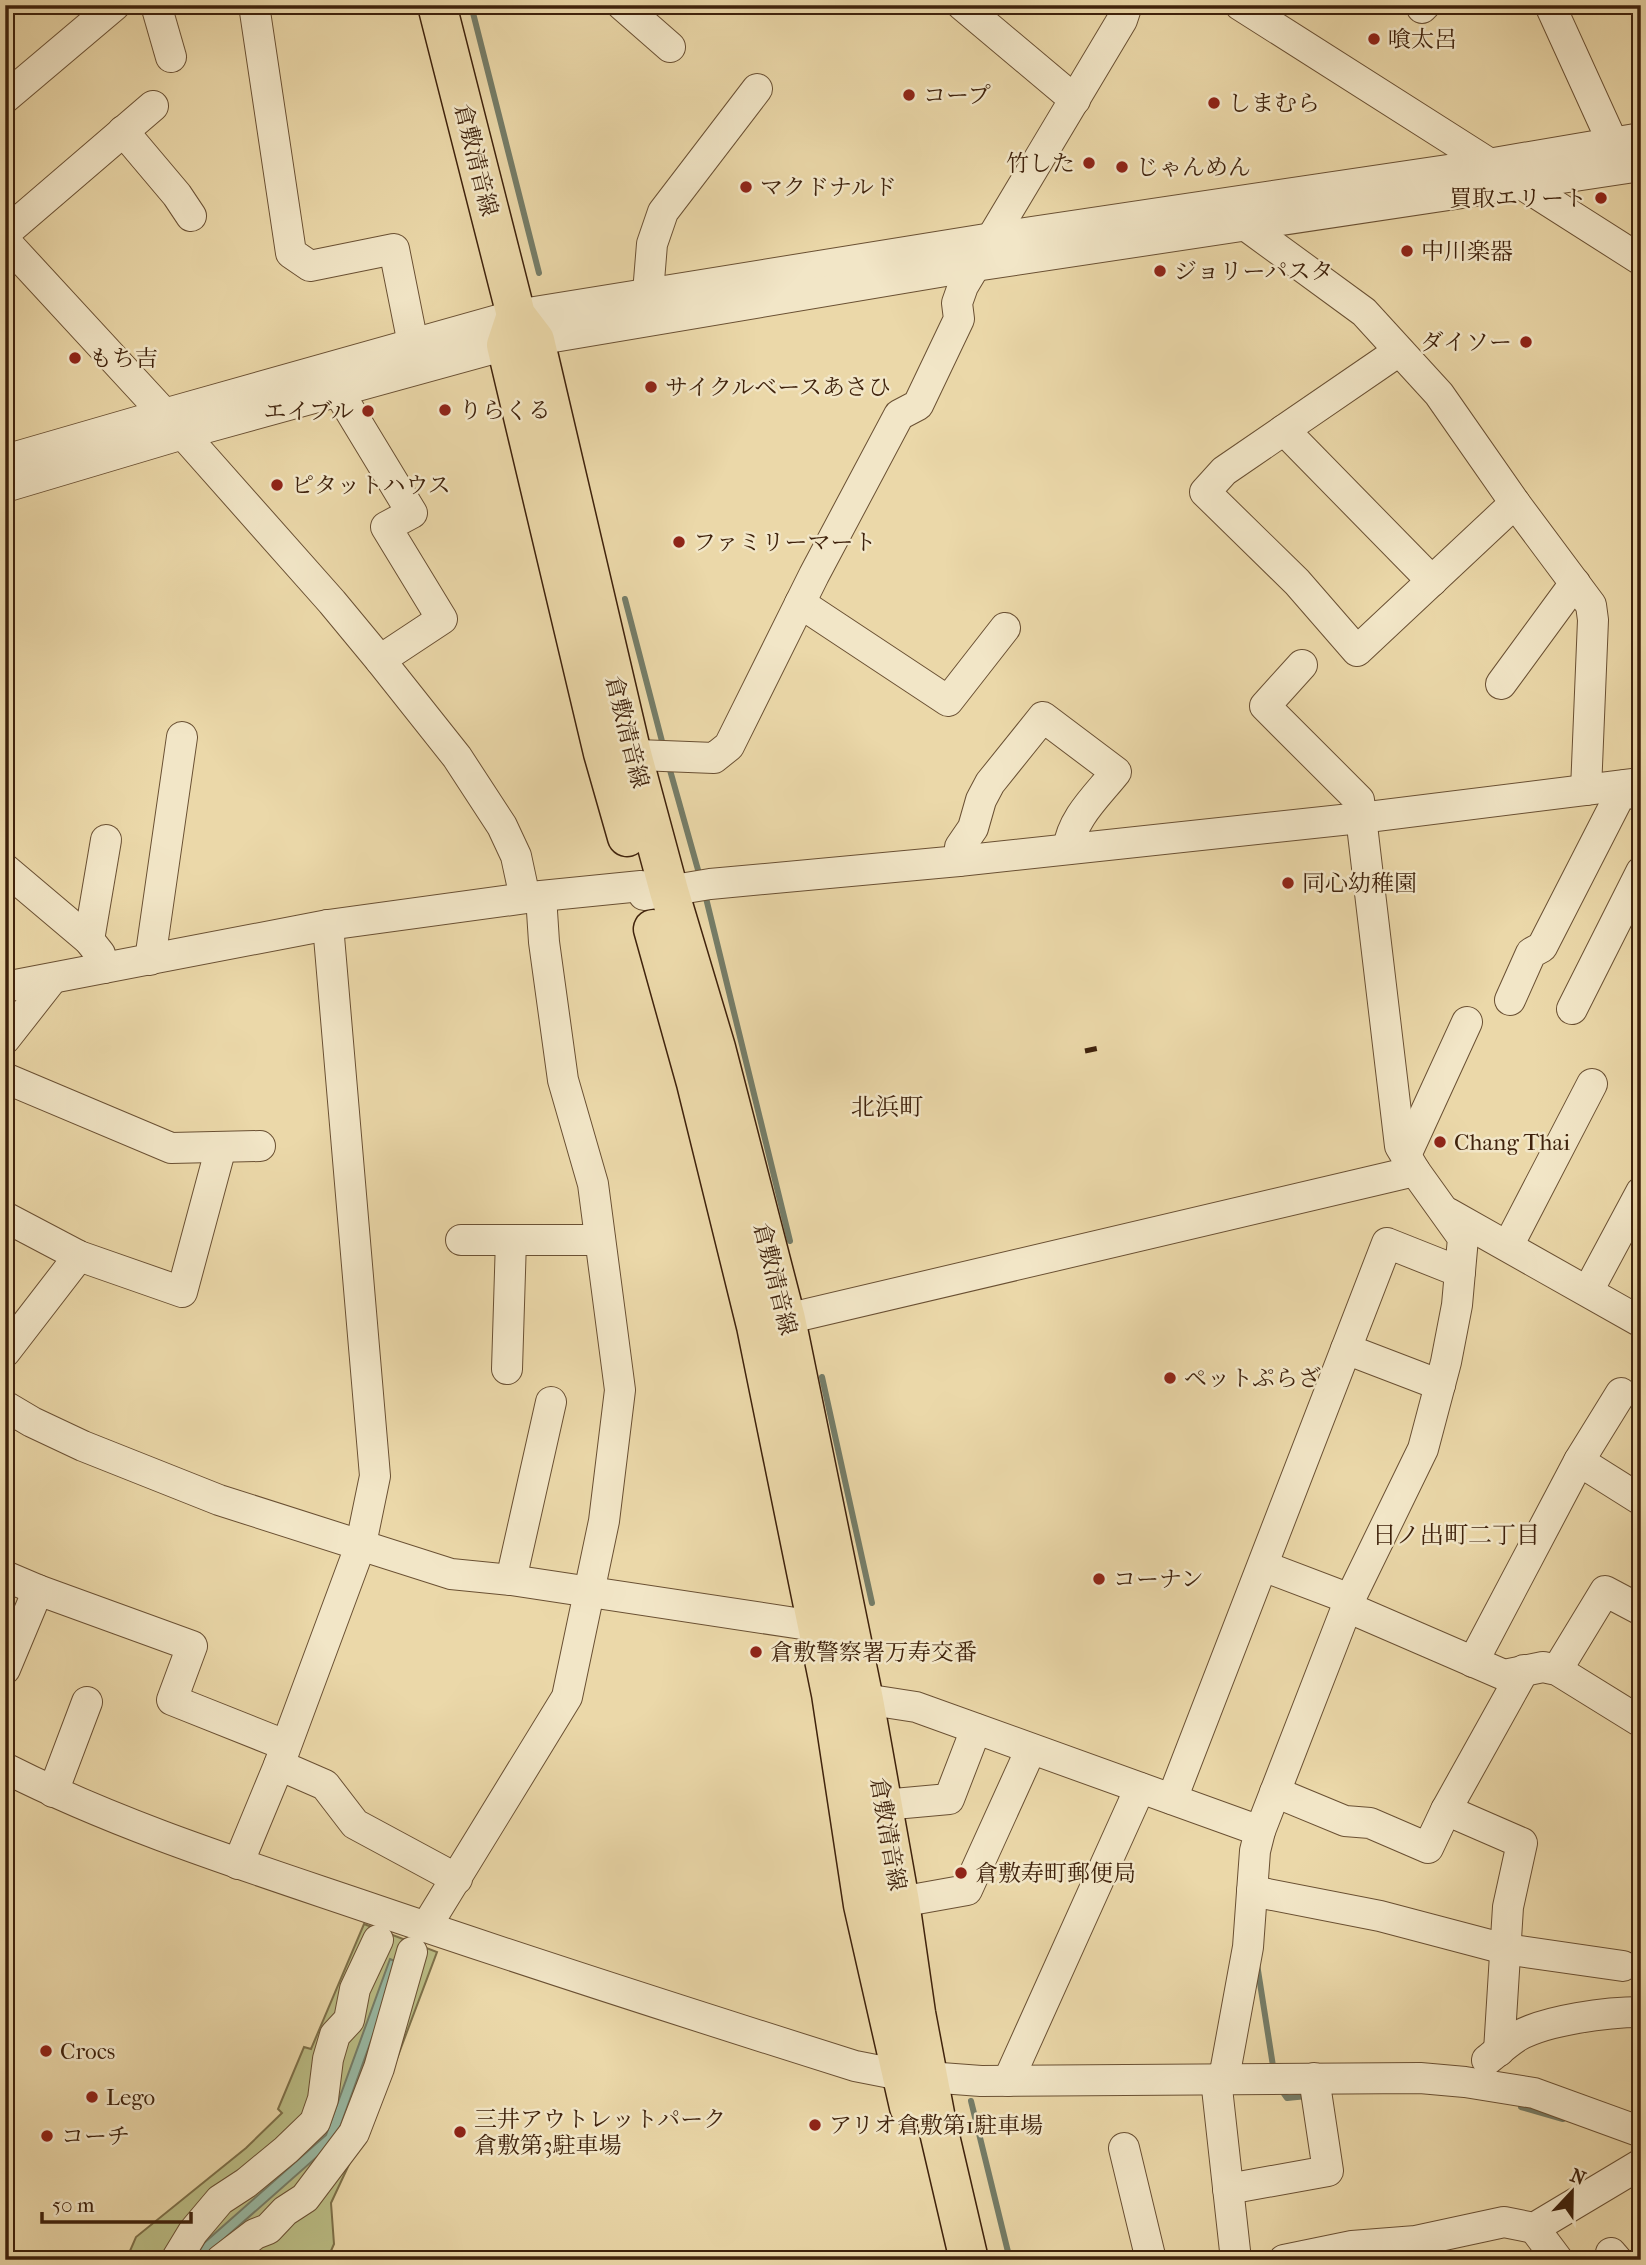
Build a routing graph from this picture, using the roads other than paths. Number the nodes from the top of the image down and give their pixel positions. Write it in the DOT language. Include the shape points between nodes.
graph roads {
  1 [pos="115,5"];
  2 [pos="156,5"];
  3 [pos="254,5"];
  4 [pos="437,5"];
  5 [pos="622,5"];
  6 [pos="962,5"];
  7 [pos="1127,5"];
  8 [pos="1240,5"];
  9 [pos="1550,5"];
  10 [pos="670,47"];
  11 [pos="171,57"];
  12 [pos="757,89"];
  13 [pos="5,98"];
  14 [pos="1075,100"];
  15 [pos="153,106"];
  16 [pos="123,131"];
  17 [pos="1630,154"];
  18 [pos="1488,163"];
  19 [pos="1522,185"];
  20 [pos="191,216"];
  21 [pos="1245,225"];
  22 [pos="5,233"];
  23 [pos="992,238"];
  24 [pos="5,241"];
  25 [pos="1641,260"];
  26 [pos="975,267"];
  27 [pos="648,293"];
  28 [pos="519,334"];
  29 [pos="413,344"];
  30 [pos="1399,351"];
  31 [pos="338,391"];
  32 [pos="173,424"];
  33 [pos="1284,430"];
  34 [pos="5,460"];
  35 [pos="5,487"];
  36 [pos="1515,503"];
  37 [pos="1432,581"];
  38 [pos="1575,583"];
  39 [pos="800,603"];
  40 [pos="1005,628"];
  41 [pos="380,660"];
  42 [pos="1301,664"];
  43 [pos="1501,684"];
  44 [pos="182,737"];
  45 [pos="641,755"];
  46 [pos="1636,788"];
  47 [pos="1586,790"];
  48 [pos="1360,811"];
  49 [pos="106,840"];
  50 [pos="1069,842"];
  51 [pos="960,854"];
  52 [pos="5,869"];
  53 [pos="1641,872"];
  54 [pos="671,889"];
  55 [pos="527,892"];
  56 [pos="328,925"];
  57 [pos="151,951"];
  58 [pos="99,956"];
  59 [pos="52,979"];
  60 [pos="5,987"];
  61 [pos="1510,1000"];
  62 [pos="1572,1009"];
  63 [pos="1467,1022"];
  64 [pos="5,1039"];
  65 [pos="5,1078"];
  66 [pos="1592,1084"];
  67 [pos="260,1146"];
  68 [pos="222,1147"];
  69 [pos="1411,1163"];
  70 [pos="1641,1192"];
  71 [pos="1444,1211"];
  72 [pos="5,1217"];
  73 [pos="461,1240"];
  74 [pos="511,1240"];
  75 [pos="600,1240"];
  76 [pos="1508,1246"];
  77 [pos="79,1255"];
  78 [pos="1460,1272"];
  79 [pos="1588,1291"];
  80 [pos="1641,1322"];
  81 [pos="771,1323"];
  82 [pos="1346,1349"];
  83 [pos="5,1352"];
  84 [pos="507,1368"];
  85 [pos="1440,1385"];
  86 [pos="1621,1392"];
  87 [pos="551,1402"];
  88 [pos="5,1406"];
  89 [pos="1578,1461"];
  90 [pos="1641,1500"];
  91 [pos="361,1544"];
  92 [pos="1263,1566"];
  93 [pos="5,1576"];
  94 [pos="511,1580"];
  95 [pos="38,1590"];
  96 [pos="589,1591"];
  97 [pos="1348,1603"];
  98 [pos="1641,1610"];
  99 [pos="815,1618"];
  100 [pos="1473,1662"];
  101 [pos="5,1669"];
  102 [pos="1524,1670"];
  103 [pos="1557,1670"];
  104 [pos="848,1697"];
  105 [pos="87,1702"];
  106 [pos="1641,1722"];
  107 [pos="973,1737"];
  108 [pos="282,1755"];
  109 [pos="1028,1757"];
  110 [pos="5,1768"];
  111 [pos="53,1792"];
  112 [pos="1275,1792"];
  113 [pos="1137,1796"];
  114 [pos="1172,1799"];
  115 [pos="883,1805"];
  116 [pos="1446,1810"];
  117 [pos="1260,1831"];
  118 [pos="238,1864"];
  119 [pos="457,1879"];
  120 [pos="1259,1893"];
  121 [pos="900,1902"];
  122 [pos="419,1939"];
  123 [pos="378,1940"];
  124 [pos="1505,1950"];
  125 [pos="1623,1966"];
  126 [pos="1641,2012"];
  127 [pos="1499,2051"];
  128 [pos="915,2077"];
  129 [pos="1220,2078"];
  130 [pos="1008,2081"];
  131 [pos="1465,2082"];
  132 [pos="1316,2089"];
  133 [pos="1641,2132"];
  134 [pos="1124,2148"];
  135 [pos="1641,2164"];
  136 [pos="1228,2189"];
  137 [pos="1534,2228"];
  138 [pos="176,2260"];
  139 [pos="221,2260"];
  140 [pos="942,2260"];
  141 [pos="969,2260"];
  142 [pos="1151,2260"];
  143 [pos="1236,2260"];
  144 [pos="1284,2260"];
  145 [pos="1558,2260"];
  1 -- 13 [label="street"];
  2 -- 11 [label="street"];
  3 -- 29 [label="street" via="291,253 310,266 394,249"];
  4 -- 28 [label="main road, 倉敷清音線"];
  5 -- 10 [label="street"];
  6 -- 14 [label="street"];
  7 -- 14 [label="street"];
  8 -- 18 [label="street"];
  9 -- 17 [label="street"];
  12 -- 27 [label="street" via="663,212 652,244"];
  14 -- 23 [label="street"];
  15 -- 16 [label="street"];
  16 -- 20 [label="street"];
  16 -- 22 [label="street"];
  17 -- 18 [label="street"];
  17 -- 19 [label="street"];
  18 -- 19 [label="street"];
  18 -- 23 [label="street"];
  19 -- 21 [label="street"];
  19 -- 25 [label="street"];
  21 -- 26 [label="street"];
  21 -- 30 [label="street" via="1364,312"];
  23 -- 26 [label="street"];
  23 -- 27 [label="street"];
  24 -- 32 [label="street"];
  26 -- 28 [label="street"];
  26 -- 39 [label="street" via="958,295 958,319 918,405 899,415"];
  27 -- 28 [label="street"];
  28 -- 29 [label="street"];
  28 -- 31 [label="street"];
  28 -- 45 [label="main road, 倉敷清音線"];
  29 -- 32 [label="street"];
  30 -- 33 [label="street"];
  30 -- 36 [label="street" via="1439,394"];
  31 -- 32 [label="street"];
  31 -- 41 [label="street" via="411,513 386,527 442,619"];
  32 -- 34 [label="street"];
  32 -- 35 [label="street"];
  32 -- 41 [label="street"];
  33 -- 37 [label="street"];
  33 -- 37 [label="street" via="1224,471 1205,492 1297,582 1357,651"];
  36 -- 37 [label="street"];
  36 -- 38 [label="street"];
  38 -- 43 [label="street"];
  38 -- 47 [label="street" via="1591,604 1593,620"];
  39 -- 40 [label="street" via="948,701"];
  39 -- 45 [label="street" via="729,746 714,758"];
  41 -- 55 [label="street" via="485,798 516,856"];
  42 -- 48 [label="street" via="1265,706 1359,800"];
  44 -- 57 [label="street"];
  45 -- 54 [label="main road, 倉敷清音線"];
  46 -- 47 [label="street"];
  46 -- 61 [label="street" via="1542,947 1531,953"];
  47 -- 48 [label="street"];
  48 -- 50 [label="street"];
  48 -- 69 [label="street" via="1393,1095 1401,1146"];
  49 -- 58 [label="street"];
  50 -- 51 [label="street"];
  50 -- 51 [label="street" via="1079,819 1116,772 1044,717 990,783"];
  51 -- 54 [label="street"];
  52 -- 58 [label="street"];
  53 -- 62 [label="street"];
  54 -- 55 [label="street"];
  54 -- 81 [label="main road, 倉敷清音線" via="696,1083"];
  55 -- 56 [label="street"];
  55 -- 75 [label="street" via="544,942 563,1080 593,1184"];
  56 -- 57 [label="street"];
  56 -- 91 [label="street" via="374,1455 375,1476"];
  57 -- 58 [label="street"];
  58 -- 59 [label="street"];
  59 -- 60 [label="street"];
  59 -- 64 [label="street"];
  63 -- 69 [label="street"];
  65 -- 68 [label="street" via="171,1147"];
  66 -- 76 [label="street"];
  67 -- 68 [label="street"];
  68 -- 77 [label="street" via="183,1292"];
  69 -- 71 [label="street"];
  69 -- 81 [label="street"];
  70 -- 79 [label="street"];
  71 -- 76 [label="street"];
  71 -- 78 [label="street" via="1464,1238"];
  72 -- 77 [label="street"];
  73 -- 74 [label="street"];
  74 -- 75 [label="street"];
  74 -- 84 [label="street"];
  75 -- 96 [label="street" via="620,1390 604,1521"];
  76 -- 79 [label="street"];
  77 -- 83 [label="street"];
  78 -- 82 [label="street" via="1387,1243"];
  78 -- 85 [label="street"];
  79 -- 80 [label="street"];
  81 -- 99 [label="main road, 倉敷清音線"];
  81 -- 104 [label="main road, 倉敷清音線"];
  82 -- 85 [label="street"];
  82 -- 92 [label="street"];
  85 -- 97 [label="street" via="1423,1449"];
  86 -- 89 [label="street"];
  87 -- 94 [label="street"];
  88 -- 91 [label="street" via="83,1446 219,1500"];
  89 -- 90 [label="street"];
  89 -- 100 [label="street"];
  91 -- 94 [label="street" via="451,1574"];
  91 -- 108 [label="street"];
  92 -- 97 [label="street"];
  92 -- 114 [label="street"];
  93 -- 95 [label="street"];
  94 -- 96 [label="street"];
  95 -- 101 [label="street"];
  95 -- 108 [label="street" via="192,1646 172,1700"];
  96 -- 99 [label="street" via="802,1624"];
  96 -- 119 [label="street" via="567,1697"];
  97 -- 100 [label="street"];
  97 -- 112 [label="street"];
  98 -- 103 [label="street" via="1605,1591"];
  99 -- 104 [label="main road, 倉敷清音線"];
  100 -- 102 [label="street" via="1504,1675"];
  102 -- 103 [label="street"];
  102 -- 116 [label="street"];
  103 -- 106 [label="street"];
  104 -- 107 [label="street" via="916,1707"];
  104 -- 115 [label="main road, 倉敷清音線"];
  104 -- 128 [label="main road, 倉敷清音線" via="863,1905"];
  105 -- 111 [label="street"];
  107 -- 109 [label="street"];
  107 -- 115 [label="street" via="949,1799"];
  108 -- 118 [label="street"];
  108 -- 119 [label="street" via="325,1785 355,1824"];
  109 -- 113 [label="street"];
  109 -- 121 [label="street" via="967,1890"];
  110 -- 111 [label="street"];
  111 -- 118 [label="street"];
  112 -- 116 [label="street" via="1346,1821 1370,1823 1428,1848"];
  112 -- 117 [label="street"];
  113 -- 114 [label="street"];
  113 -- 130 [label="street"];
  114 -- 117 [label="street"];
  115 -- 121 [label="main road, 倉敷清音線"];
  116 -- 124 [label="street" via="1522,1843 1508,1907"];
  117 -- 120 [label="street" via="1255,1851"];
  118 -- 122 [label="street"];
  119 -- 122 [label="street"];
  120 -- 124 [label="street" via="1380,1916"];
  120 -- 129 [label="street"];
  121 -- 128 [label="main road, 倉敷清音線" via="916,2013"];
  122 -- 128 [label="street" via="535,1965 855,2066"];
  122 -- 139 [label="street" via="354,2133 305,2198"];
  123 -- 138 [label="street" via="355,1989 349,2020 335,2035 315,2122 220,2200"];
  124 -- 125 [label="street"];
  124 -- 127 [label="street"];
  126 -- 127 [label="street" via="1556,2022 1517,2037"];
  127 -- 131 [label="street"];
  128 -- 130 [label="street"];
  128 -- 140 [label="main road, 倉敷清音線"];
  128 -- 141 [label="main road, 倉敷清音線"];
  129 -- 130 [label="street"];
  129 -- 132 [label="street"];
  129 -- 136 [label="street"];
  131 -- 132 [label="street" via="1420,2078"];
  131 -- 133 [label="street" via="1534,2093"];
  132 -- 136 [label="street" via="1328,2171"];
  134 -- 142 [label="street"];
  135 -- 137 [label="street"];
  136 -- 143 [label="street"];
  137 -- 144 [label="street" via="1504,2222 1416,2241 1352,2246"];
  137 -- 145 [label="street"];
}
